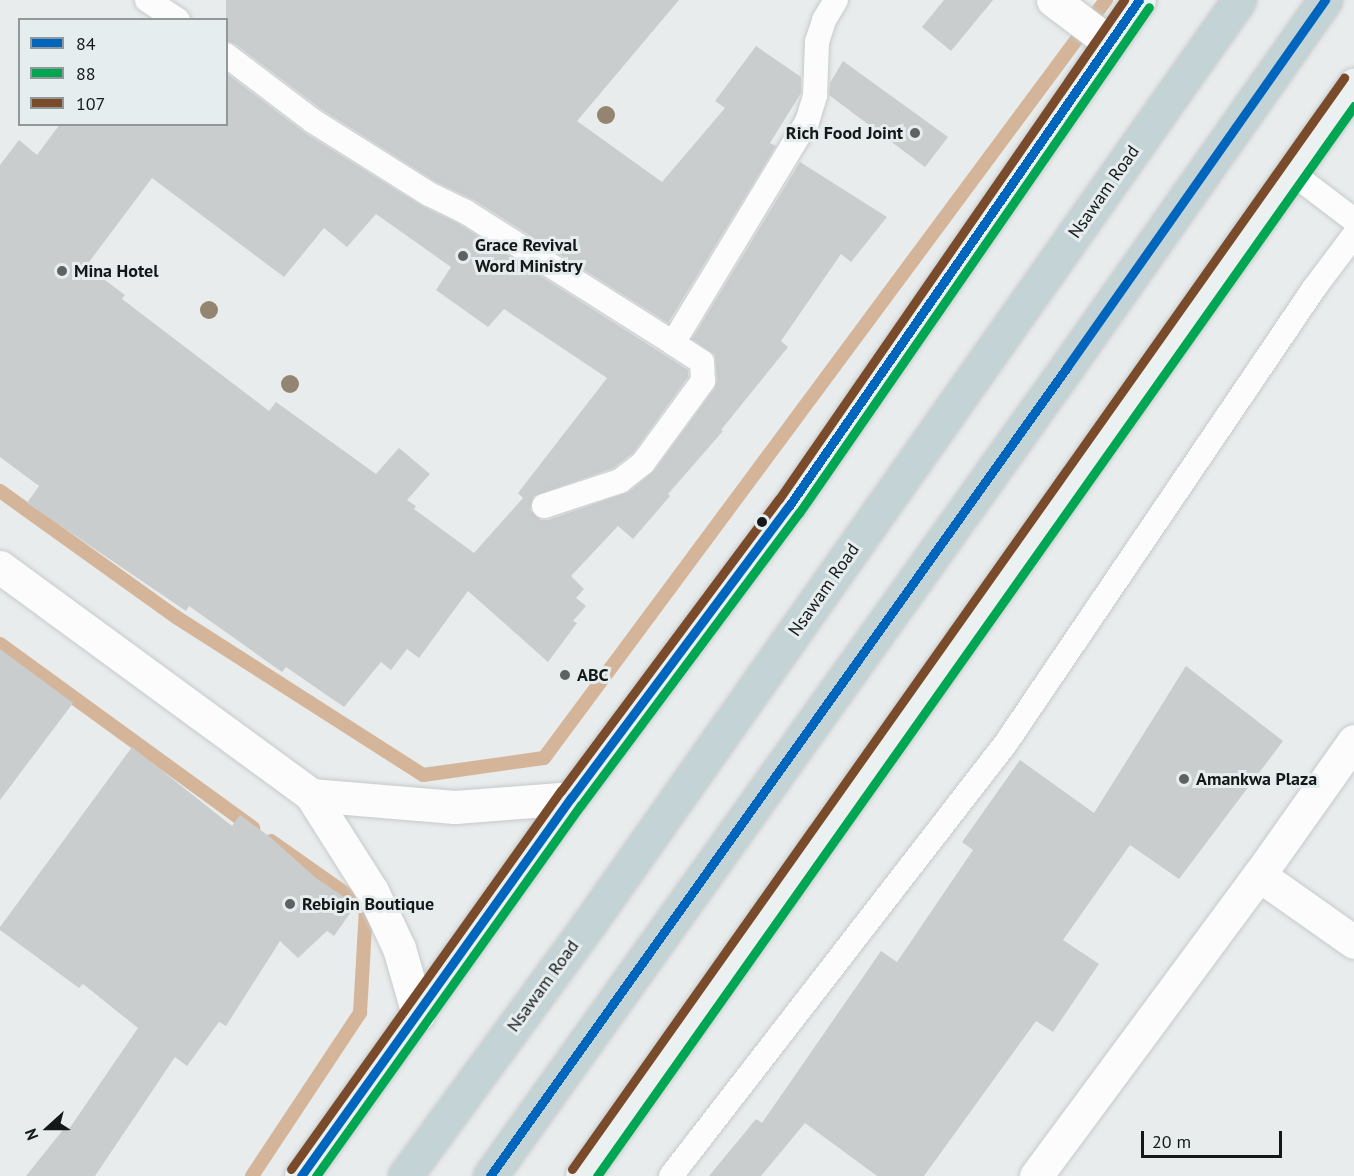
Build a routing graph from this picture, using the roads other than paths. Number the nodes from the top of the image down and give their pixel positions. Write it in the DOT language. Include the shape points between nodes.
graph roads {
  1 [pos="147,0"];
  2 [pos="836,0"];
  3 [pos="1053,0"];
  4 [pos="1139,0"];
  5 [pos="1239,0"];
  6 [pos="1325,0"];
  7 [pos="175,18"];
  8 [pos="1109,42"];
  9 [pos="228,57"];
  10 [pos="1354,85"];
  11 [pos="1292,173"];
  12 [pos="1354,220"];
  13 [pos="1354,235"];
  14 [pos="673,344"];
  15 [pos="544,506"];
  16 [pos="0,567"];
  17 [pos="1354,741"];
  18 [pos="311,795"];
  19 [pos="571,798"];
  20 [pos="1259,875"];
  21 [pos="1354,942"];
  22 [pos="418,1014"];
  23 [pos="301,1176"];
  24 [pos="405,1176"];
  25 [pos="490,1176"];
  26 [pos="582,1176"];
  27 [pos="671,1176"];
  28 [pos="1036,1176"];
  1 -- 7 [label="lane"];
  2 -- 14 [label="lane" via="817,42 815,96 807,122"];
  3 -- 8 [label="street"];
  4 -- 8 [label="main road"];
  5 -- 24 [label="highway, Nsawam Road" via="588,925"];
  6 -- 25 [label="highway"];
  8 -- 19 [label="main road" via="789,506"];
  9 -- 14 [label="lane" via="313,121 429,194 466,212"];
  10 -- 11 [label="main road"];
  11 -- 12 [label="lane"];
  11 -- 26 [label="main road"];
  13 -- 27 [label="lane" via="1012,734"];
  14 -- 15 [label="lane" via="702,362 703,381 643,463 620,481"];
  16 -- 18 [label="street"];
  17 -- 20 [label="street"];
  18 -- 19 [label="street" via="455,807"];
  18 -- 22 [label="street" via="372,891 399,948"];
  19 -- 22 [label="main road"];
  20 -- 21 [label="street"];
  20 -- 28 [label="street"];
  22 -- 23 [label="main road"];
}
